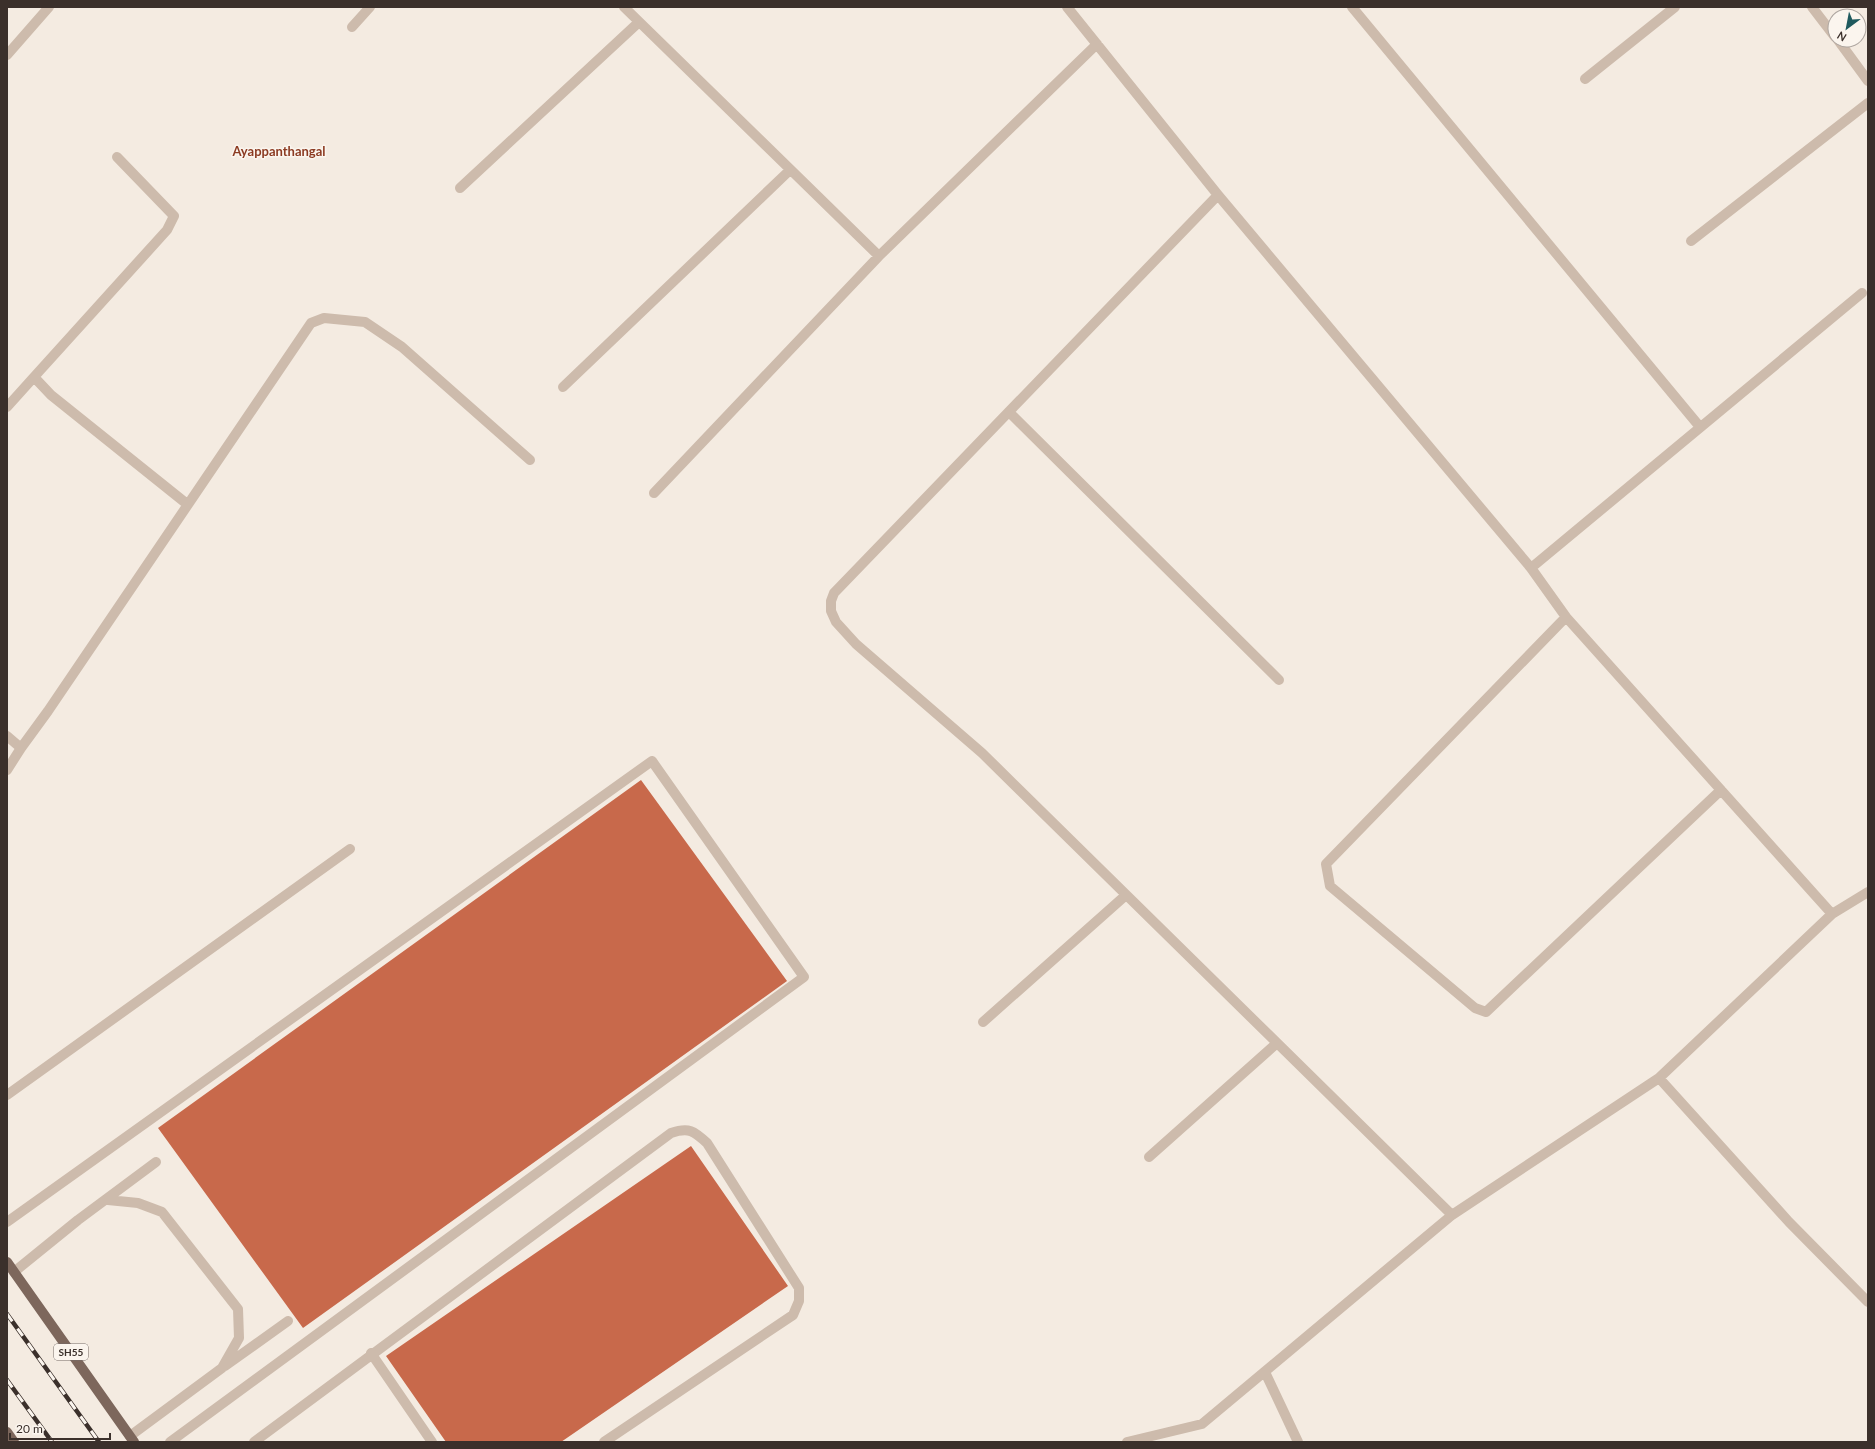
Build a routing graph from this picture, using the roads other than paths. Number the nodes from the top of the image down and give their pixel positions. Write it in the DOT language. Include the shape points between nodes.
graph roads {
  1 [pos="49,7"];
  2 [pos="370,7"];
  3 [pos="624,7"];
  4 [pos="1067,7"];
  5 [pos="1352,7"];
  6 [pos="1675,7"];
  7 [pos="1812,7"];
  8 [pos="639,22"];
  9 [pos="352,27"];
  10 [pos="1827,27"];
  11 [pos="1097,44"];
  12 [pos="1844,48"];
  13 [pos="7,55"];
  14 [pos="1585,79"];
  15 [pos="1868,81"];
  16 [pos="1868,103"];
  17 [pos="117,157"];
  18 [pos="790,170"];
  19 [pos="460,188"];
  20 [pos="1218,195"];
  21 [pos="1691,241"];
  22 [pos="879,256"];
  23 [pos="1862,293"];
  24 [pos="34,376"];
  25 [pos="562,387"];
  26 [pos="7,407"];
  27 [pos="1009,412"];
  28 [pos="1700,427"];
  29 [pos="530,460"];
  30 [pos="654,493"];
  31 [pos="187,504"];
  32 [pos="1531,568"];
  33 [pos="1566,617"];
  34 [pos="1279,680"];
  35 [pos="7,736"];
  36 [pos="20,748"];
  37 [pos="7,770"];
  38 [pos="1721,790"];
  39 [pos="350,849"];
  40 [pos="1868,892"];
  41 [pos="1126,895"];
  42 [pos="1832,914"];
  43 [pos="983,1022"];
  44 [pos="1276,1043"];
  45 [pos="1659,1078"];
  46 [pos="7,1095"];
  47 [pos="1149,1157"];
  48 [pos="156,1162"];
  49 [pos="108,1200"];
  50 [pos="1452,1215"];
  51 [pos="7,1222"];
  52 [pos="7,1262"];
  53 [pos="14,1272"];
  54 [pos="1868,1302"];
  55 [pos="288,1321"];
  56 [pos="372,1353"];
  57 [pos="222,1368"];
  58 [pos="1265,1372"];
  59 [pos="7,1432"];
  60 [pos="132,1439"];
  61 [pos="14,1442"];
  62 [pos="170,1442"];
  63 [pos="254,1442"];
  64 [pos="432,1442"];
  65 [pos="604,1442"];
  66 [pos="1127,1442"];
  67 [pos="1298,1442"];
  1 -- 13 [label="street"];
  2 -- 9 [label="street"];
  3 -- 8 [label="street"];
  4 -- 11 [label="street"];
  5 -- 28 [label="street"];
  6 -- 14 [label="street"];
  7 -- 10 [label="street"];
  8 -- 18 [label="street"];
  8 -- 19 [label="street"];
  11 -- 20 [label="street"];
  11 -- 22 [label="street"];
  12 -- 15 [label="street"];
  16 -- 21 [label="street"];
  17 -- 24 [label="street" via="174,216 167,230"];
  18 -- 22 [label="street"];
  18 -- 25 [label="street"];
  20 -- 27 [label="street"];
  20 -- 32 [label="street"];
  22 -- 30 [label="street"];
  23 -- 28 [label="street"];
  24 -- 26 [label="street"];
  24 -- 31 [label="street" via="51,395"];
  27 -- 34 [label="street"];
  27 -- 41 [label="street" via="834,593 830,610 836,622 856,644 982,753"];
  28 -- 32 [label="street"];
  29 -- 31 [label="street" via="402,347 365,322 324,318 311,323 299,338"];
  31 -- 36 [label="street" via="48,711"];
  32 -- 33 [label="street"];
  33 -- 38 [label="street"];
  33 -- 38 [label="street" via="1326,864 1330,886 1475,1008 1486,1012"];
  35 -- 36 [label="street"];
  36 -- 37 [label="street"];
  38 -- 42 [label="street"];
  39 -- 46 [label="street"];
  40 -- 42 [label="street"];
  41 -- 43 [label="street"];
  41 -- 44 [label="street"];
  42 -- 45 [label="street"];
  44 -- 47 [label="street"];
  44 -- 50 [label="street"];
  45 -- 50 [label="street"];
  45 -- 54 [label="street" via="1789,1222"];
  48 -- 49 [label="street"];
  49 -- 53 [label="street" via="78,1220"];
  49 -- 57 [label="street" via="138,1203 162,1212 238,1309 239,1338"];
  50 -- 58 [label="street"];
  51 -- 62 [label="street" via="652,761 804,977"];
  52 -- 53 [label="main road, SH55"];
  53 -- 60 [label="main road, SH55"];
  55 -- 57 [label="street"];
  56 -- 63 [label="street"];
  56 -- 64 [label="street"];
  56 -- 65 [label="street" via="671,1133 682,1129 696,1133 707,1143 799,1288 799,1301 793,1315"];
  57 -- 60 [label="street"];
  58 -- 66 [label="street" via="1202,1424"];
  58 -- 67 [label="street"];
  59 -- 61 [label="main road"];
}
